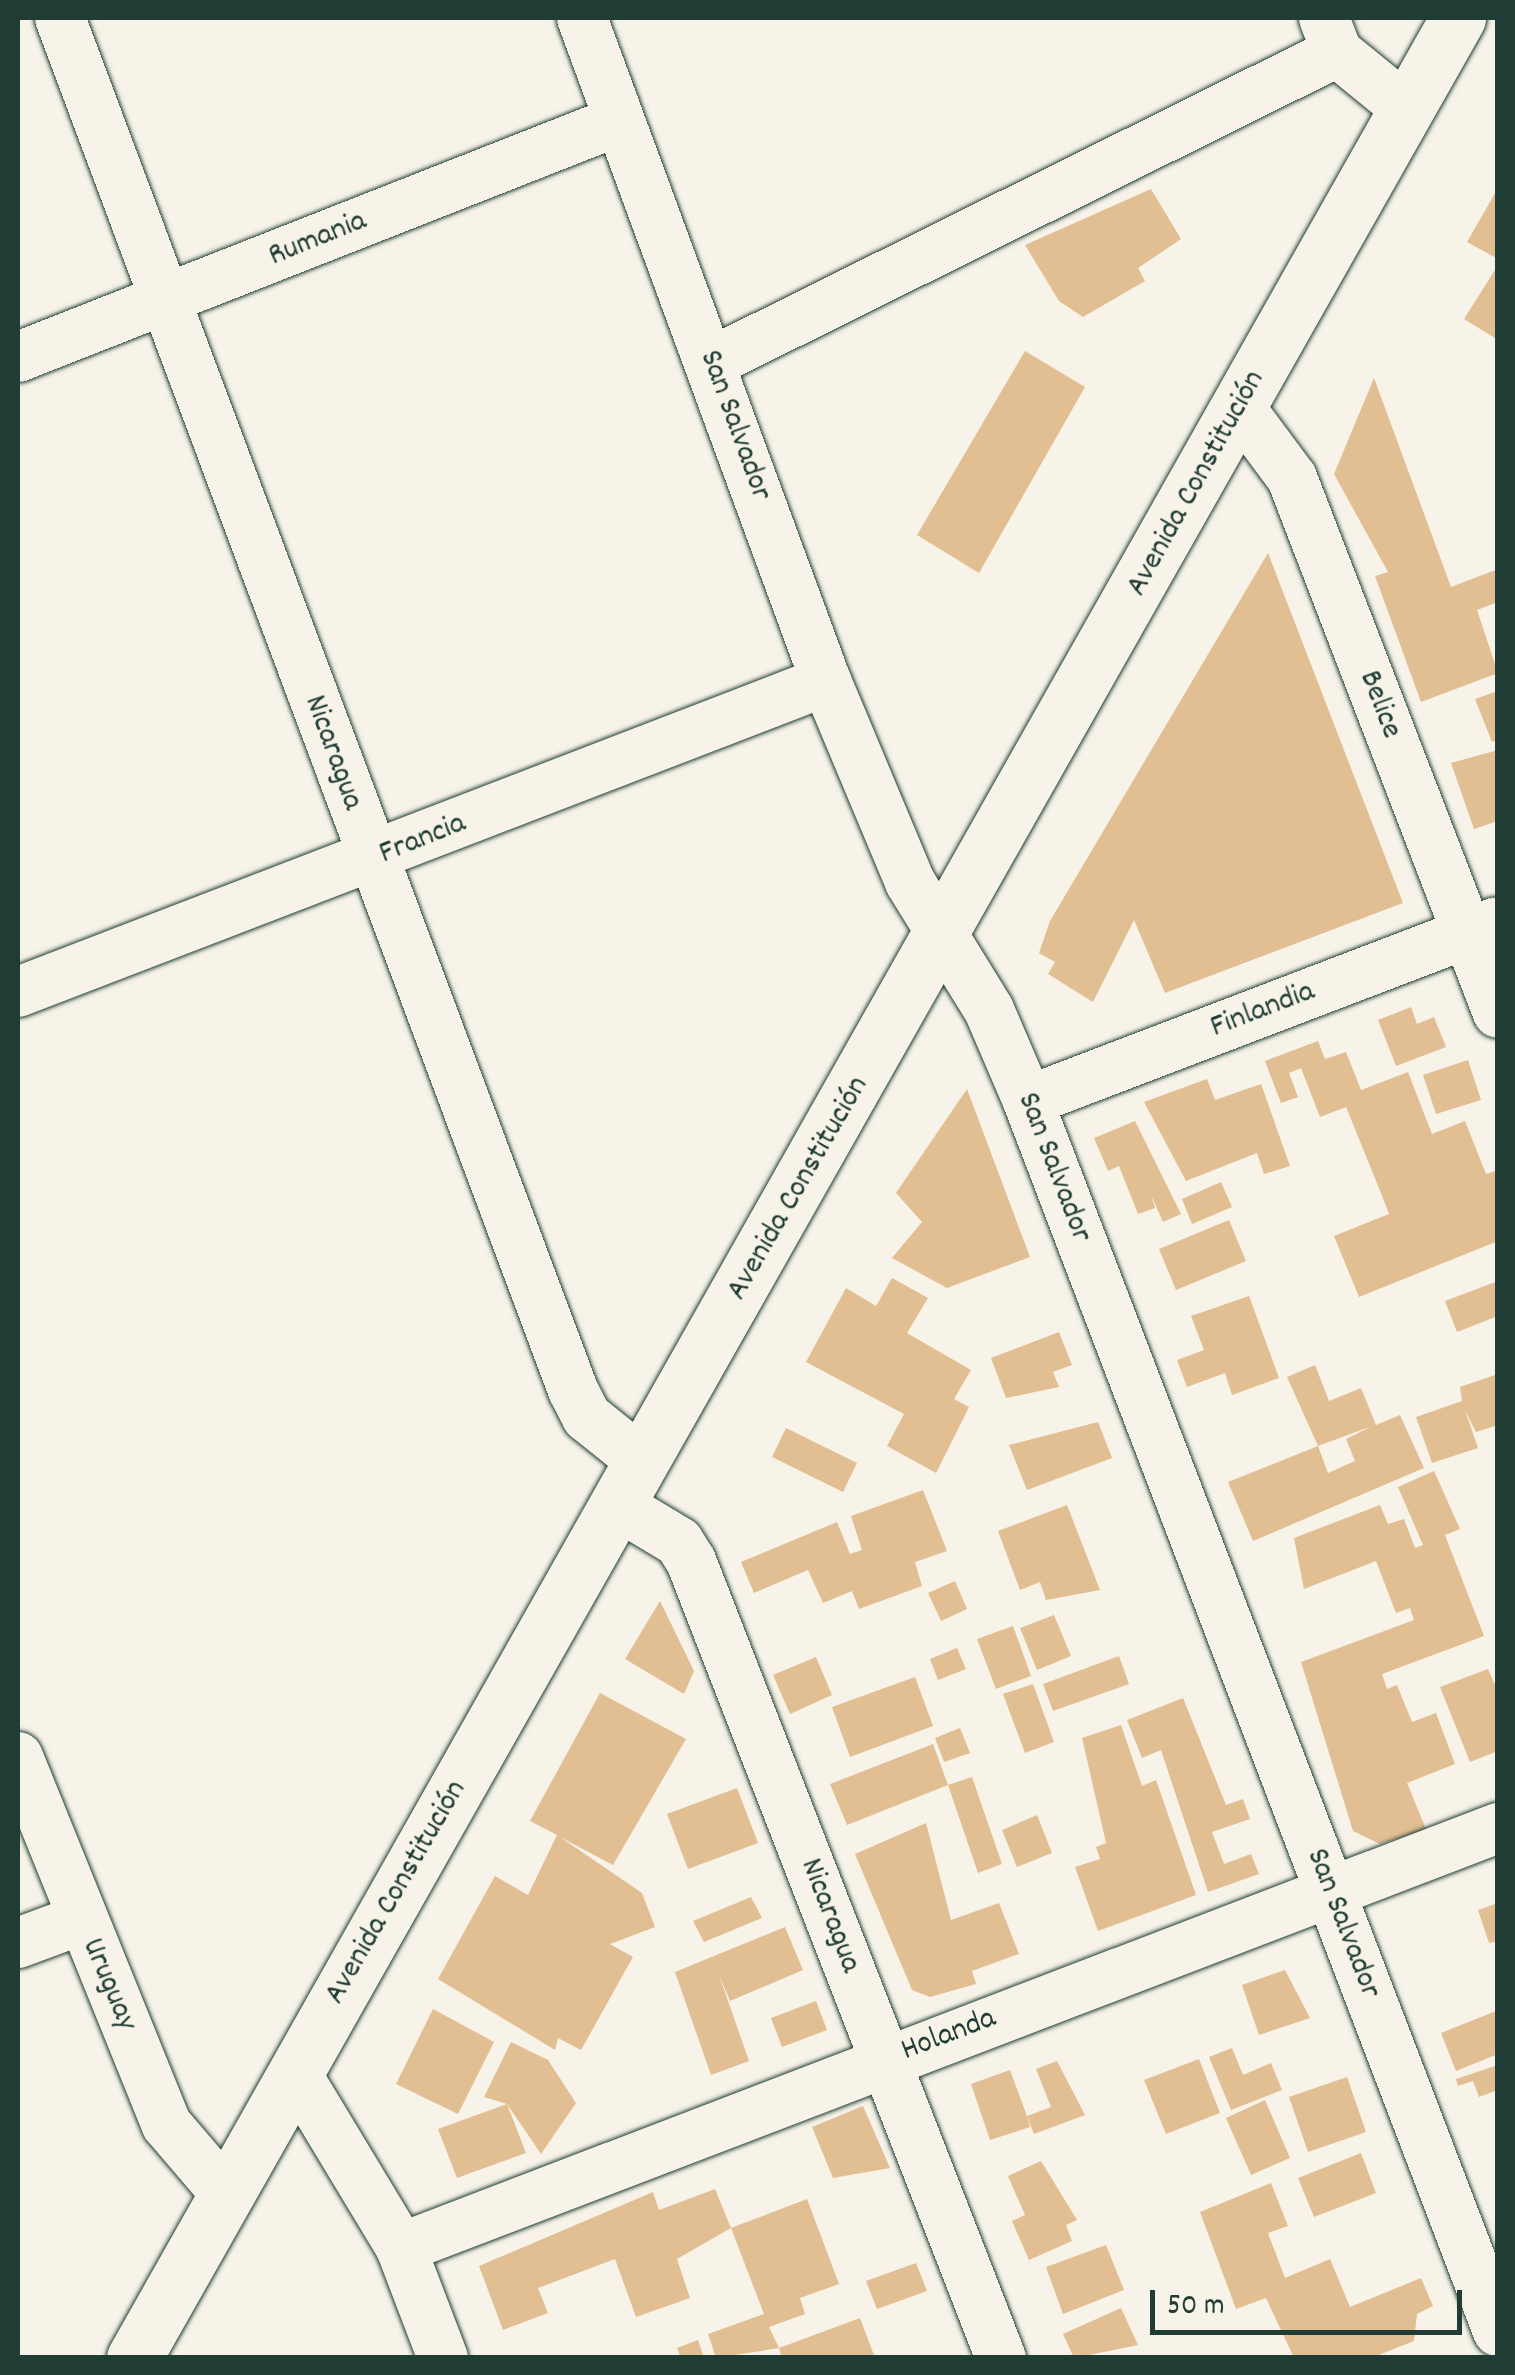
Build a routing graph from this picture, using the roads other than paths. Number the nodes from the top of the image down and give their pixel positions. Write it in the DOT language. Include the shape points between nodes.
graph roads {
  1 [pos="60,18"];
  2 [pos="582,18"];
  3 [pos="1458,18"];
  4 [pos="1331,35"];
  5 [pos="1408,108"];
  6 [pos="618,121"];
  7 [pos="168,300"];
  8 [pos="18,357"];
  9 [pos="712,362"];
  10 [pos="1240,408"];
  11 [pos="826,681"];
  12 [pos="372,861"];
  13 [pos="1482,928"];
  14 [pos="946,931"];
  15 [pos="18,992"];
  16 [pos="1498,1013"];
  17 [pos="1028,1101"];
  18 [pos="631,1484"];
  19 [pos="18,1758"];
  20 [pos="1498,1828"];
  21 [pos="1329,1890"];
  22 [pos="80,1920"];
  23 [pos="18,1942"];
  24 [pos="885,2061"];
  25 [pos="295,2072"];
  26 [pos="226,2194"];
  27 [pos="402,2248"];
  28 [pos="1498,2332"];
  29 [pos="134,2358"];
  30 [pos="442,2358"];
  31 [pos="1001,2358"];
  1 -- 7 [label="street, Nicaragua"];
  2 -- 6 [label="street, San Salvador"];
  3 -- 5 [label="main road, Avenida Constitución"];
  4 -- 5 [label="street"];
  4 -- 9 [label="street"];
  5 -- 10 [label="main road, Avenida Constitución"];
  6 -- 7 [label="street, Rumania"];
  6 -- 9 [label="street, San Salvador"];
  7 -- 8 [label="street, Rumania"];
  7 -- 12 [label="street, Nicaragua"];
  9 -- 11 [label="street, San Salvador"];
  10 -- 13 [label="street, Belice" via="1292,478"];
  10 -- 14 [label="main road, Avenida Constitución"];
  11 -- 12 [label="street, Francia"];
  11 -- 14 [label="street, San Salvador" via="910,882"];
  12 -- 15 [label="street, Francia"];
  12 -- 18 [label="street, Nicaragua" via="573,1390"];
  13 -- 16 [label="street, Belice"];
  13 -- 17 [label="street, Finlandia"];
  14 -- 17 [label="street, San Salvador"];
  14 -- 18 [label="main road, Avenida Constitución"];
  17 -- 21 [label="street, San Salvador"];
  18 -- 24 [label="street, Nicaragua" via="691,1561"];
  18 -- 25 [label="main road, Avenida Constitución"];
  19 -- 22 [label="street, Uruguay"];
  20 -- 21 [label="street, Holanda"];
  21 -- 24 [label="street, Holanda"];
  21 -- 28 [label="street, San Salvador"];
  22 -- 23 [label="street"];
  22 -- 26 [label="street, Uruguay" via="167,2125"];
  24 -- 27 [label="street, Holanda"];
  24 -- 31 [label="street, Nicaragua"];
  25 -- 26 [label="main road, Avenida Constitución"];
  25 -- 27 [label="street"];
  26 -- 29 [label="main road, Avenida Constitución"];
  27 -- 30 [label="street"];
}
